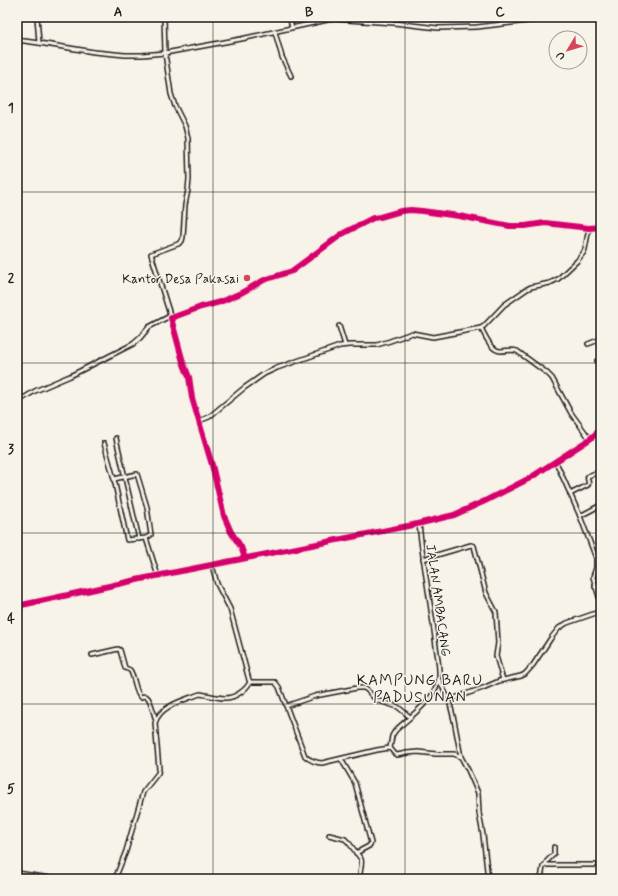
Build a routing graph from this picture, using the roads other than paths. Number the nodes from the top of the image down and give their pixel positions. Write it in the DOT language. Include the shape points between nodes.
graph roads {
  1 [pos="37,17"];
  2 [pos="164,17"];
  3 [pos="289,17"];
  4 [pos="551,17"];
  5 [pos="560,17"];
  6 [pos="332,18"];
  7 [pos="342,18"];
  8 [pos="292,28"];
  9 [pos="275,32"];
  10 [pos="17,40"];
  11 [pos="39,42"];
  12 [pos="165,53"];
  13 [pos="291,76"];
  14 [pos="601,227"];
  15 [pos="589,228"];
  16 [pos="171,317"];
  17 [pos="339,326"];
  18 [pos="481,328"];
  19 [pos="601,340"];
  20 [pos="588,344"];
  21 [pos="345,345"];
  22 [pos="601,360"];
  23 [pos="596,361"];
  24 [pos="17,402"];
  25 [pos="199,421"];
  26 [pos="601,429"];
  27 [pos="116,438"];
  28 [pos="590,439"];
  29 [pos="104,443"];
  30 [pos="556,462"];
  31 [pos="601,471"];
  32 [pos="124,476"];
  33 [pos="114,479"];
  34 [pos="570,494"];
  35 [pos="601,505"];
  36 [pos="580,516"];
  37 [pos="419,524"];
  38 [pos="146,538"];
  39 [pos="139,539"];
  40 [pos="244,558"];
  41 [pos="423,559"];
  42 [pos="212,565"];
  43 [pos="158,576"];
  44 [pos="601,585"];
  45 [pos="595,587"];
  46 [pos="17,606"];
  47 [pos="601,611"];
  48 [pos="92,655"];
  49 [pos="438,680"];
  50 [pos="503,680"];
  51 [pos="250,682"];
  52 [pos="449,700"];
  53 [pos="286,706"];
  54 [pos="410,717"];
  55 [pos="156,720"];
  56 [pos="390,748"];
  57 [pos="461,757"];
  58 [pos="341,759"];
  59 [pos="329,835"];
  60 [pos="554,847"];
  61 [pos="356,852"];
  62 [pos="545,865"];
  63 [pos="595,866"];
  64 [pos="17,873"];
  65 [pos="360,876"];
  66 [pos="56,879"];
  67 [pos="115,879"];
  68 [pos="488,879"];
  69 [pos="541,879"];
  1 -- 11 [label="street"];
  2 -- 12 [label="street"];
  3 -- 8 [label="street"];
  4 -- 5 [label="street"];
  4 -- 7 [label="street" via="472,27 438,28"];
  6 -- 7 [label="street"];
  6 -- 8 [label="street"];
  8 -- 9 [label="street"];
  9 -- 12 [label="street"];
  9 -- 13 [label="street"];
  10 -- 11 [label="street"];
  11 -- 12 [label="street" via="125,55"];
  12 -- 16 [label="street" via="171,94 186,126 189,179 182,239 178,244 151,254"];
  14 -- 15 [label="street"];
  15 -- 16 [label="street" via="546,223 510,226 459,216 401,211 373,218 342,234 292,271 264,280 220,302"];
  15 -- 18 [label="street" via="586,249 558,279 527,289 504,305"];
  16 -- 24 [label="street" via="149,327 133,344"];
  16 -- 25 [label="street"];
  17 -- 21 [label="street"];
  18 -- 21 [label="street" via="433,337 412,333 377,345"];
  18 -- 28 [label="street" via="496,349 517,351 550,375 571,413"];
  19 -- 20 [label="street"];
  21 -- 25 [label="street" via="264,374"];
  22 -- 23 [label="street"];
  25 -- 40 [label="street" via="224,516 241,547"];
  26 -- 28 [label="street"];
  27 -- 32 [label="street"];
  28 -- 30 [label="street"];
  29 -- 33 [label="street"];
  30 -- 34 [label="street"];
  30 -- 37 [label="street" via="468,509"];
  31 -- 34 [label="street" via="588,476 588,485"];
  32 -- 33 [label="street"];
  32 -- 38 [label="street" via="137,474 151,535"];
  32 -- 39 [label="street"];
  33 -- 39 [label="street" via="127,540"];
  34 -- 36 [label="street"];
  35 -- 36 [label="street"];
  36 -- 45 [label="street" via="596,558 593,577"];
  37 -- 40 [label="street"];
  37 -- 41 [label="street, JALAN AMBACANG"];
  38 -- 39 [label="street"];
  38 -- 43 [label="street"];
  40 -- 42 [label="street"];
  41 -- 49 [label="street, JALAN AMBACANG" via="433,618"];
  41 -- 50 [label="street" via="471,545 475,547 486,590 496,612 496,656"];
  42 -- 43 [label="street"];
  42 -- 51 [label="street" via="217,584 230,609"];
  43 -- 46 [label="street"];
  44 -- 45 [label="street"];
  45 -- 47 [label="street"];
  47 -- 50 [label="street" via="564,625 555,633 525,674"];
  48 -- 55 [label="street" via="120,650 125,668 130,670 133,676 137,694 148,697"];
  49 -- 52 [label="street"];
  49 -- 54 [label="street, JALAN AMBACANG" via="431,697"];
  50 -- 52 [label="street"];
  51 -- 53 [label="street" via="274,682 279,687"];
  51 -- 55 [label="street" via="242,692 229,698 197,694 168,706"];
  52 -- 57 [label="street"];
  53 -- 54 [label="street" via="315,696 364,688 376,700 398,707"];
  53 -- 58 [label="street" via="304,756 320,763"];
  54 -- 56 [label="street, JALAN AMBACANG" via="394,734"];
  55 -- 67 [label="street" via="158,773 143,792"];
  56 -- 57 [label="street" via="397,755 418,752 454,754"];
  56 -- 58 [label="street"];
  57 -- 68 [label="street" via="478,793"];
  58 -- 61 [label="street" via="355,783 372,843"];
  59 -- 61 [label="street" via="345,839"];
  60 -- 62 [label="street" via="554,854"];
  61 -- 65 [label="street" via="362,860"];
  62 -- 63 [label="street"];
  62 -- 69 [label="street"];
  64 -- 66 [label="street"];
}
